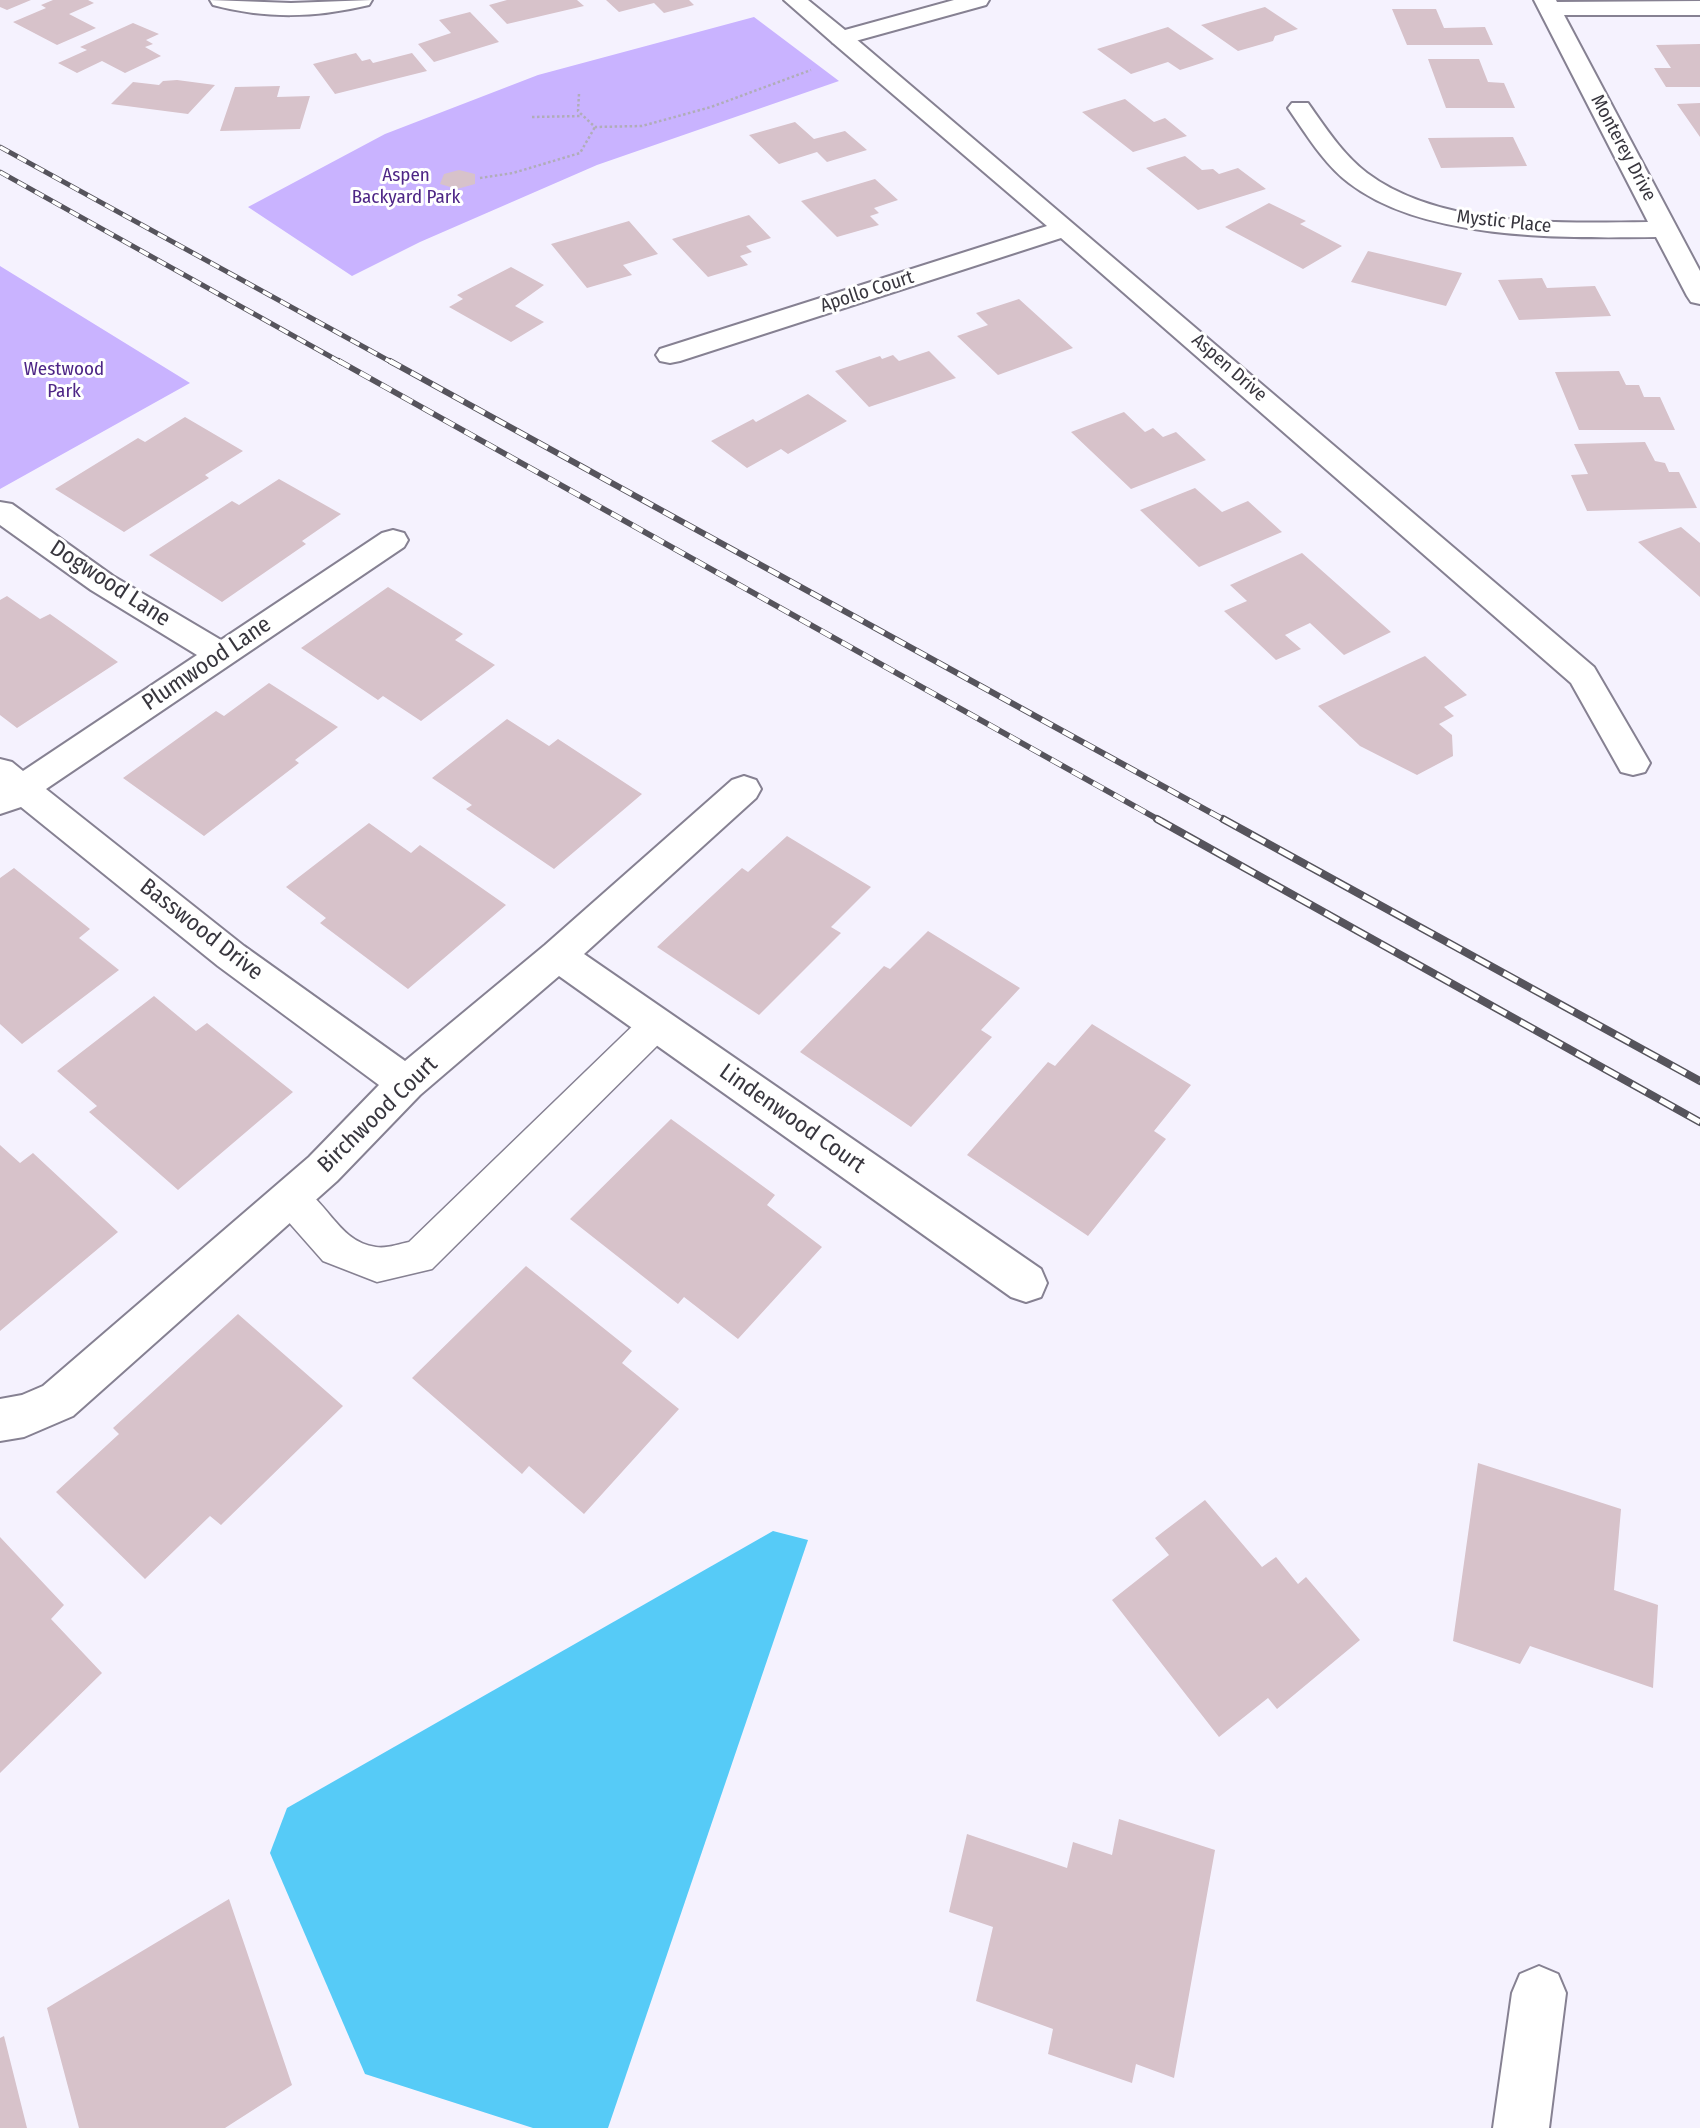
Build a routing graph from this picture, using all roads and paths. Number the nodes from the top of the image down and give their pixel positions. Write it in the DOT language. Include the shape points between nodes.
graph roads {
  1 [pos="221,0"];
  2 [pos="361,0"];
  3 [pos="795,0"];
  4 [pos="978,0"];
  5 [pos="1547,4"];
  6 [pos="1700,8"];
  7 [pos="841,38"];
  8 [pos="822,66"];
  9 [pos="579,94"];
  10 [pos="1300,108"];
  11 [pos="583,116"];
  12 [pos="532,117"];
  13 [pos="595,127"];
  14 [pos="480,178"];
  15 [pos="1064,229"];
  16 [pos="1665,229"];
  17 [pos="1700,296"];
  18 [pos="670,355"];
  19 [pos="1,511"];
  20 [pos="393,540"];
  21 [pos="221,655"];
  22 [pos="1633,763"];
  23 [pos="7,787"];
  24 [pos="744,789"];
  25 [pos="558,955"];
  26 [pos="657,1024"];
  27 [pos="405,1083"];
  28 [pos="290,1198"];
  29 [pos="1026,1283"];
  30 [pos="0,1420"];
  31 [pos="1539,1993"];
  32 [pos="1521,2128"];
  1 -- 2 [label="street" via="273,10 332,7"];
  3 -- 7 [label="street, Aspen Drive"];
  4 -- 7 [label="street"];
  5 -- 6 [label="street"];
  5 -- 16 [label="street, Monterey Drive"];
  7 -- 15 [label="street, Aspen Drive"];
  8 -- 13 [label="path" via="711,107 642,126"];
  9 -- 11 [label="path" via="578,111"];
  10 -- 16 [label="street, Mystic Place" via="1325,144 1357,177 1375,190 1425,210 1472,222 1592,230"];
  11 -- 12 [label="path"];
  11 -- 13 [label="path"];
  13 -- 14 [label="path" via="580,153"];
  15 -- 18 [label="street, Apollo Court"];
  15 -- 22 [label="street, Aspen Drive" via="1583,675"];
  16 -- 17 [label="street, Monterey Drive"];
  19 -- 21 [label="street, Dogwood Lane" via="102,583"];
  20 -- 21 [label="street, Plumwood Lane"];
  21 -- 23 [label="street, Plumwood Lane"];
  23 -- 27 [label="street, Basswood Drive"];
  24 -- 25 [label="street, Birchwood Court"];
  25 -- 26 [label="street, Lindenwood Court"];
  25 -- 27 [label="street, Birchwood Court"];
  26 -- 28 [label="lane" via="419,1257 377,1265 336,1250"];
  26 -- 29 [label="street, Lindenwood Court"];
  27 -- 28 [label="street, Birchwood Court"];
  28 -- 30 [label="street, Birchwood Court" via="58,1401 24,1416"];
  31 -- 32 [label="street"];
}
